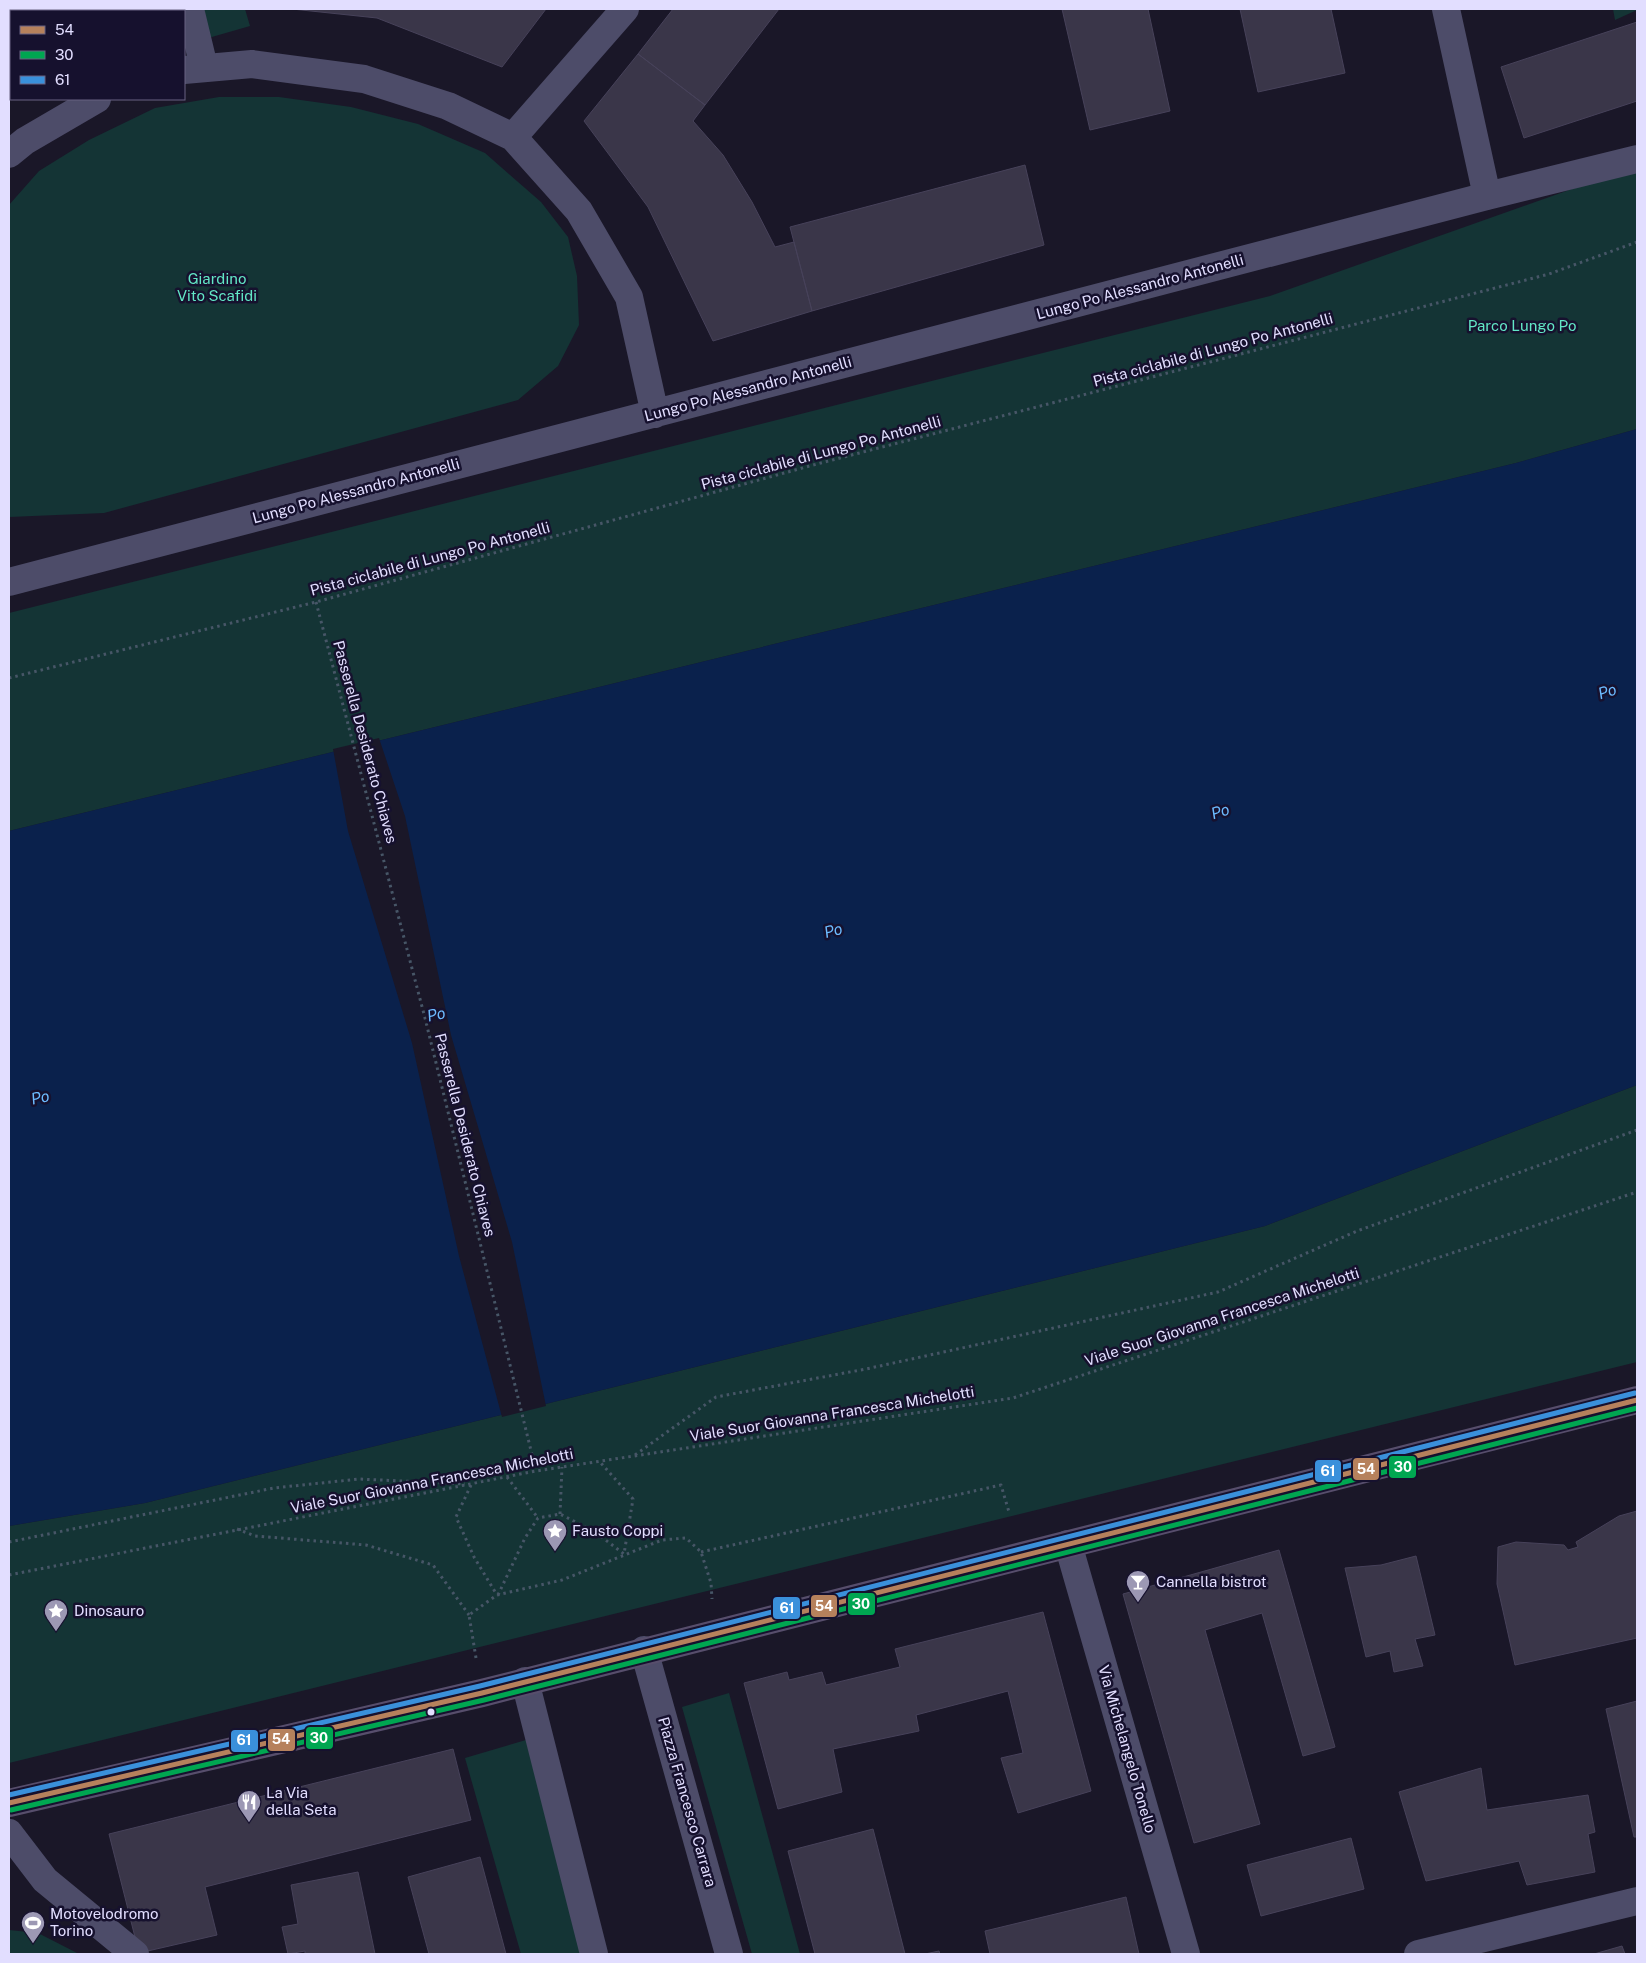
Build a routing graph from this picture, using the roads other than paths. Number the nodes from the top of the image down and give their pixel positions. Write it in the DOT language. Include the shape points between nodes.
graph roads {
  1 [pos="190,9"];
  2 [pos="625,9"];
  3 [pos="1446,9"];
  4 [pos="194,69"];
  5 [pos="95,100"];
  6 [pos="513,137"];
  7 [pos="9,154"];
  8 [pos="1637,159"];
  9 [pos="1487,196"];
  10 [pos="655,414"];
  11 [pos="9,582"];
  12 [pos="1637,1400"];
  13 [pos="1068,1544"];
  14 [pos="644,1650"];
  15 [pos="525,1681"];
  16 [pos="9,1803"];
  17 [pos="9,1833"];
  18 [pos="1637,1901"];
  19 [pos="135,1954"];
  20 [pos="594,1954"];
  21 [pos="730,1954"];
  22 [pos="1186,1954"];
  23 [pos="1418,1954"];
  1 -- 4 [label="street"];
  2 -- 6 [label="street"];
  3 -- 9 [label="street"];
  4 -- 6 [label="street" via="252,64 364,79 448,106"];
  5 -- 7 [label="street" via="25,141"];
  6 -- 10 [label="street" via="579,211 628,296"];
  8 -- 9 [label="street, Lungo Po Alessandro Antonelli"];
  9 -- 10 [label="street, Lungo Po Alessandro Antonelli"];
  10 -- 11 [label="street, Lungo Po Alessandro Antonelli"];
  12 -- 13 [label="main road"];
  13 -- 14 [label="main road"];
  13 -- 22 [label="street, Via Michelangelo Tonello"];
  14 -- 15 [label="main road"];
  14 -- 21 [label="street, Piazza Francesco Carrara"];
  15 -- 16 [label="main road"];
  15 -- 20 [label="street"];
  17 -- 19 [label="street" via="45,1880"];
  18 -- 23 [label="street"];
}
